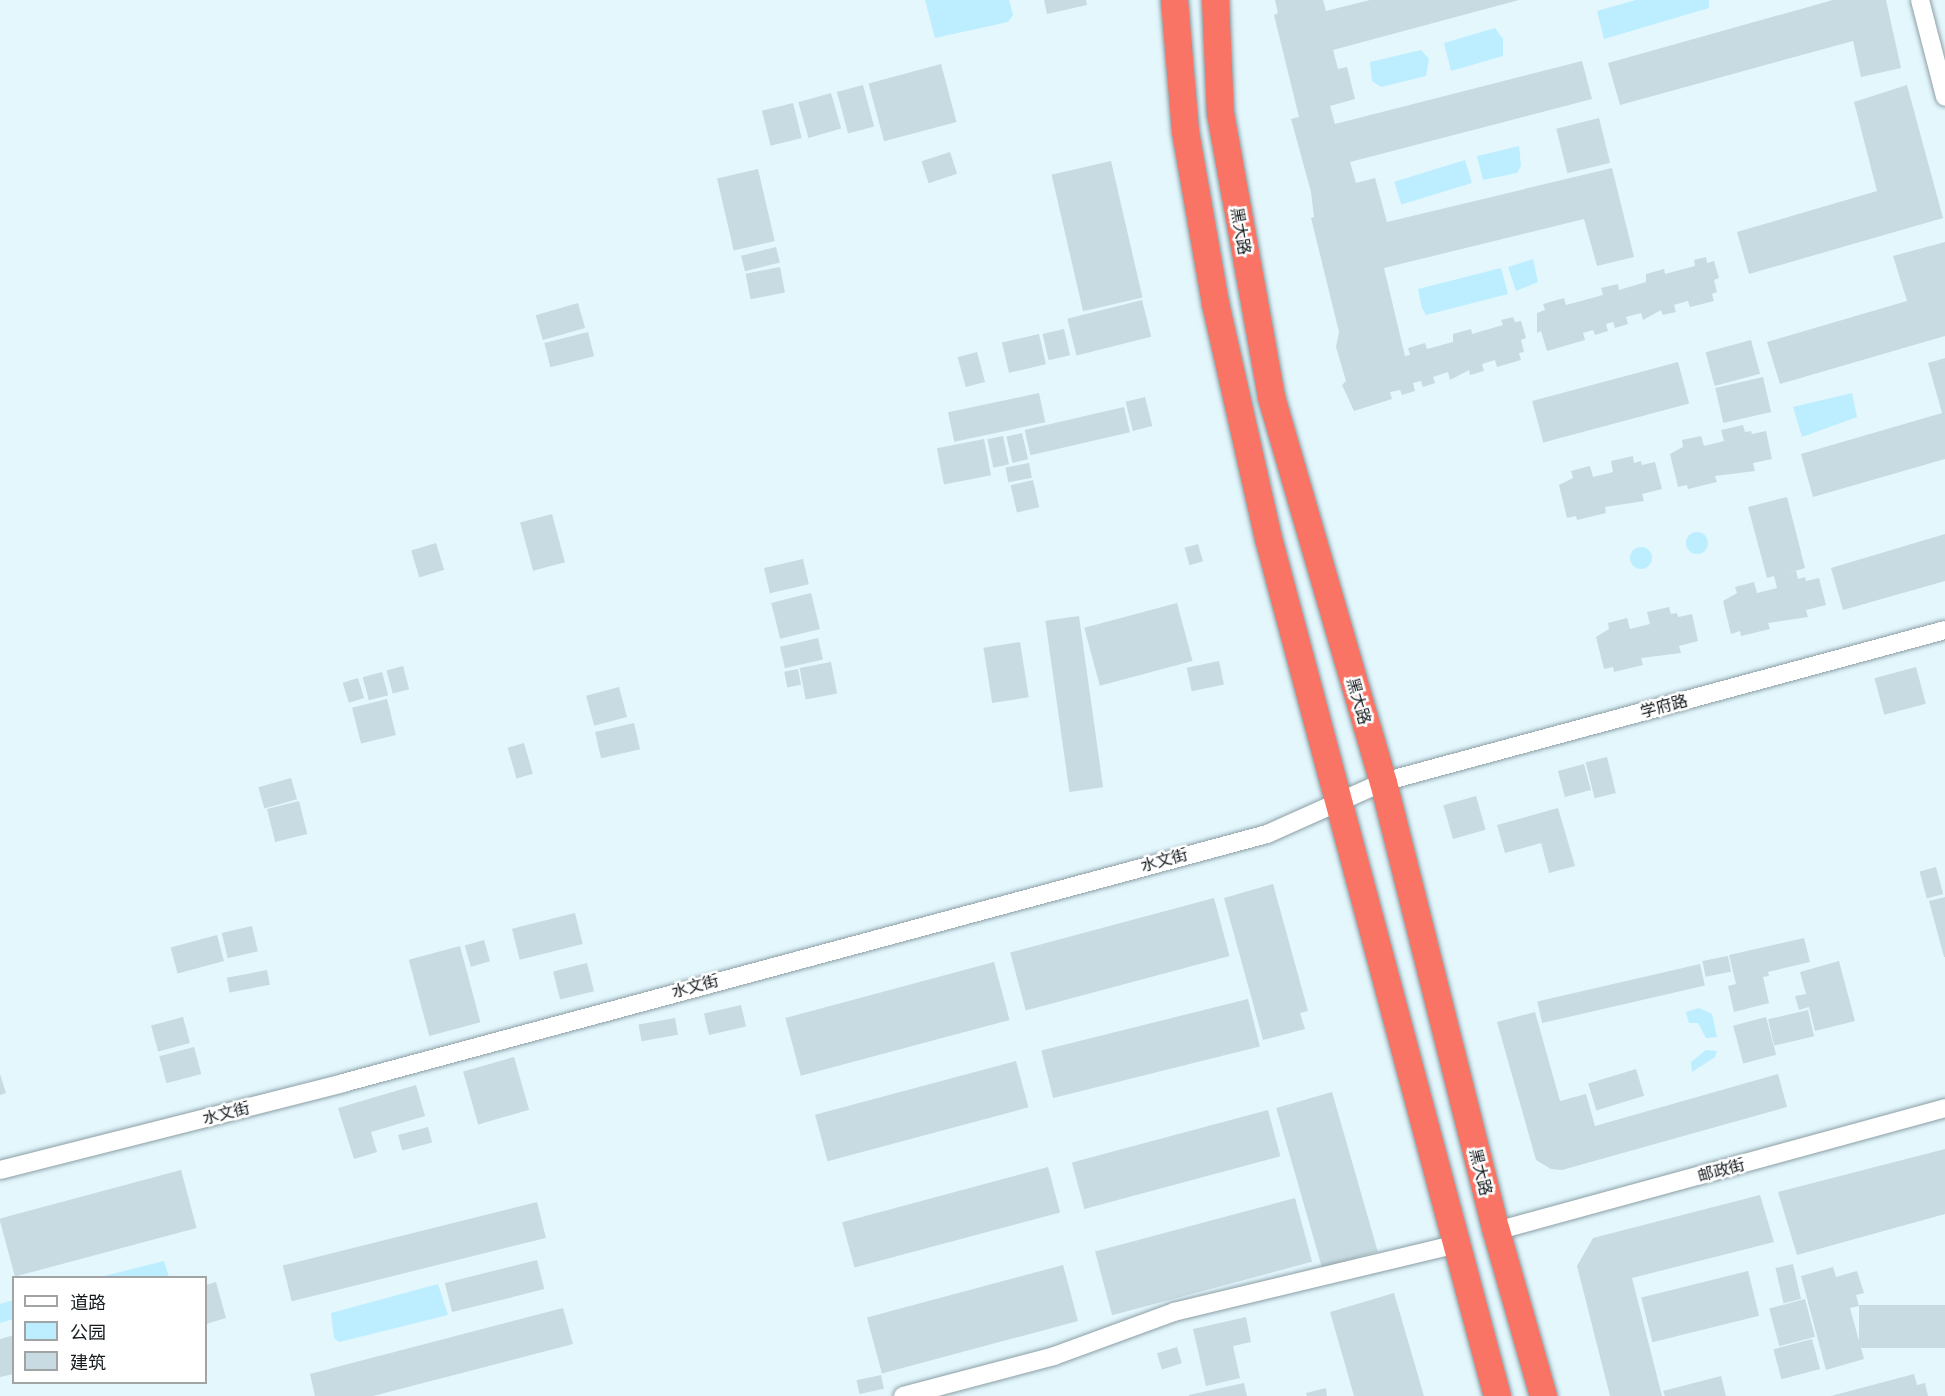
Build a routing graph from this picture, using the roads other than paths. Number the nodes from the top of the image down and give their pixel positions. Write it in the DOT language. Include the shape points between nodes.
graph roads {
  1 [pos="1174,0"];
  2 [pos="1215,0"];
  3 [pos="1920,0"];
  4 [pos="1945,97"];
  5 [pos="1945,630"];
  6 [pos="1383,782"];
  7 [pos="1340,803"];
  8 [pos="1945,1108"];
  9 [pos="0,1170"];
  10 [pos="1496,1231"];
  11 [pos="1456,1244"];
  12 [pos="903,1396"];
  13 [pos="1497,1396"];
  14 [pos="1543,1396"];
  1 -- 7 [label="highway" via="1185,131 1215,303 1268,538"];
  2 -- 6 [label="highway, 黑大路" via="1220,113 1271,398"];
  3 -- 4 [label="street"];
  5 -- 6 [label="street, 学府路"];
  6 -- 7 [label="street, 水文街"];
  6 -- 10 [label="highway, 黑大路"];
  7 -- 9 [label="street, 水文街" via="1267,834 343,1083"];
  7 -- 11 [label="highway"];
  8 -- 10 [label="street, 邮政街"];
  10 -- 14 [label="highway, 黑大路"];
  11 -- 12 [label="street" via="1174,1312 1054,1356"];
  11 -- 13 [label="highway"];
}
